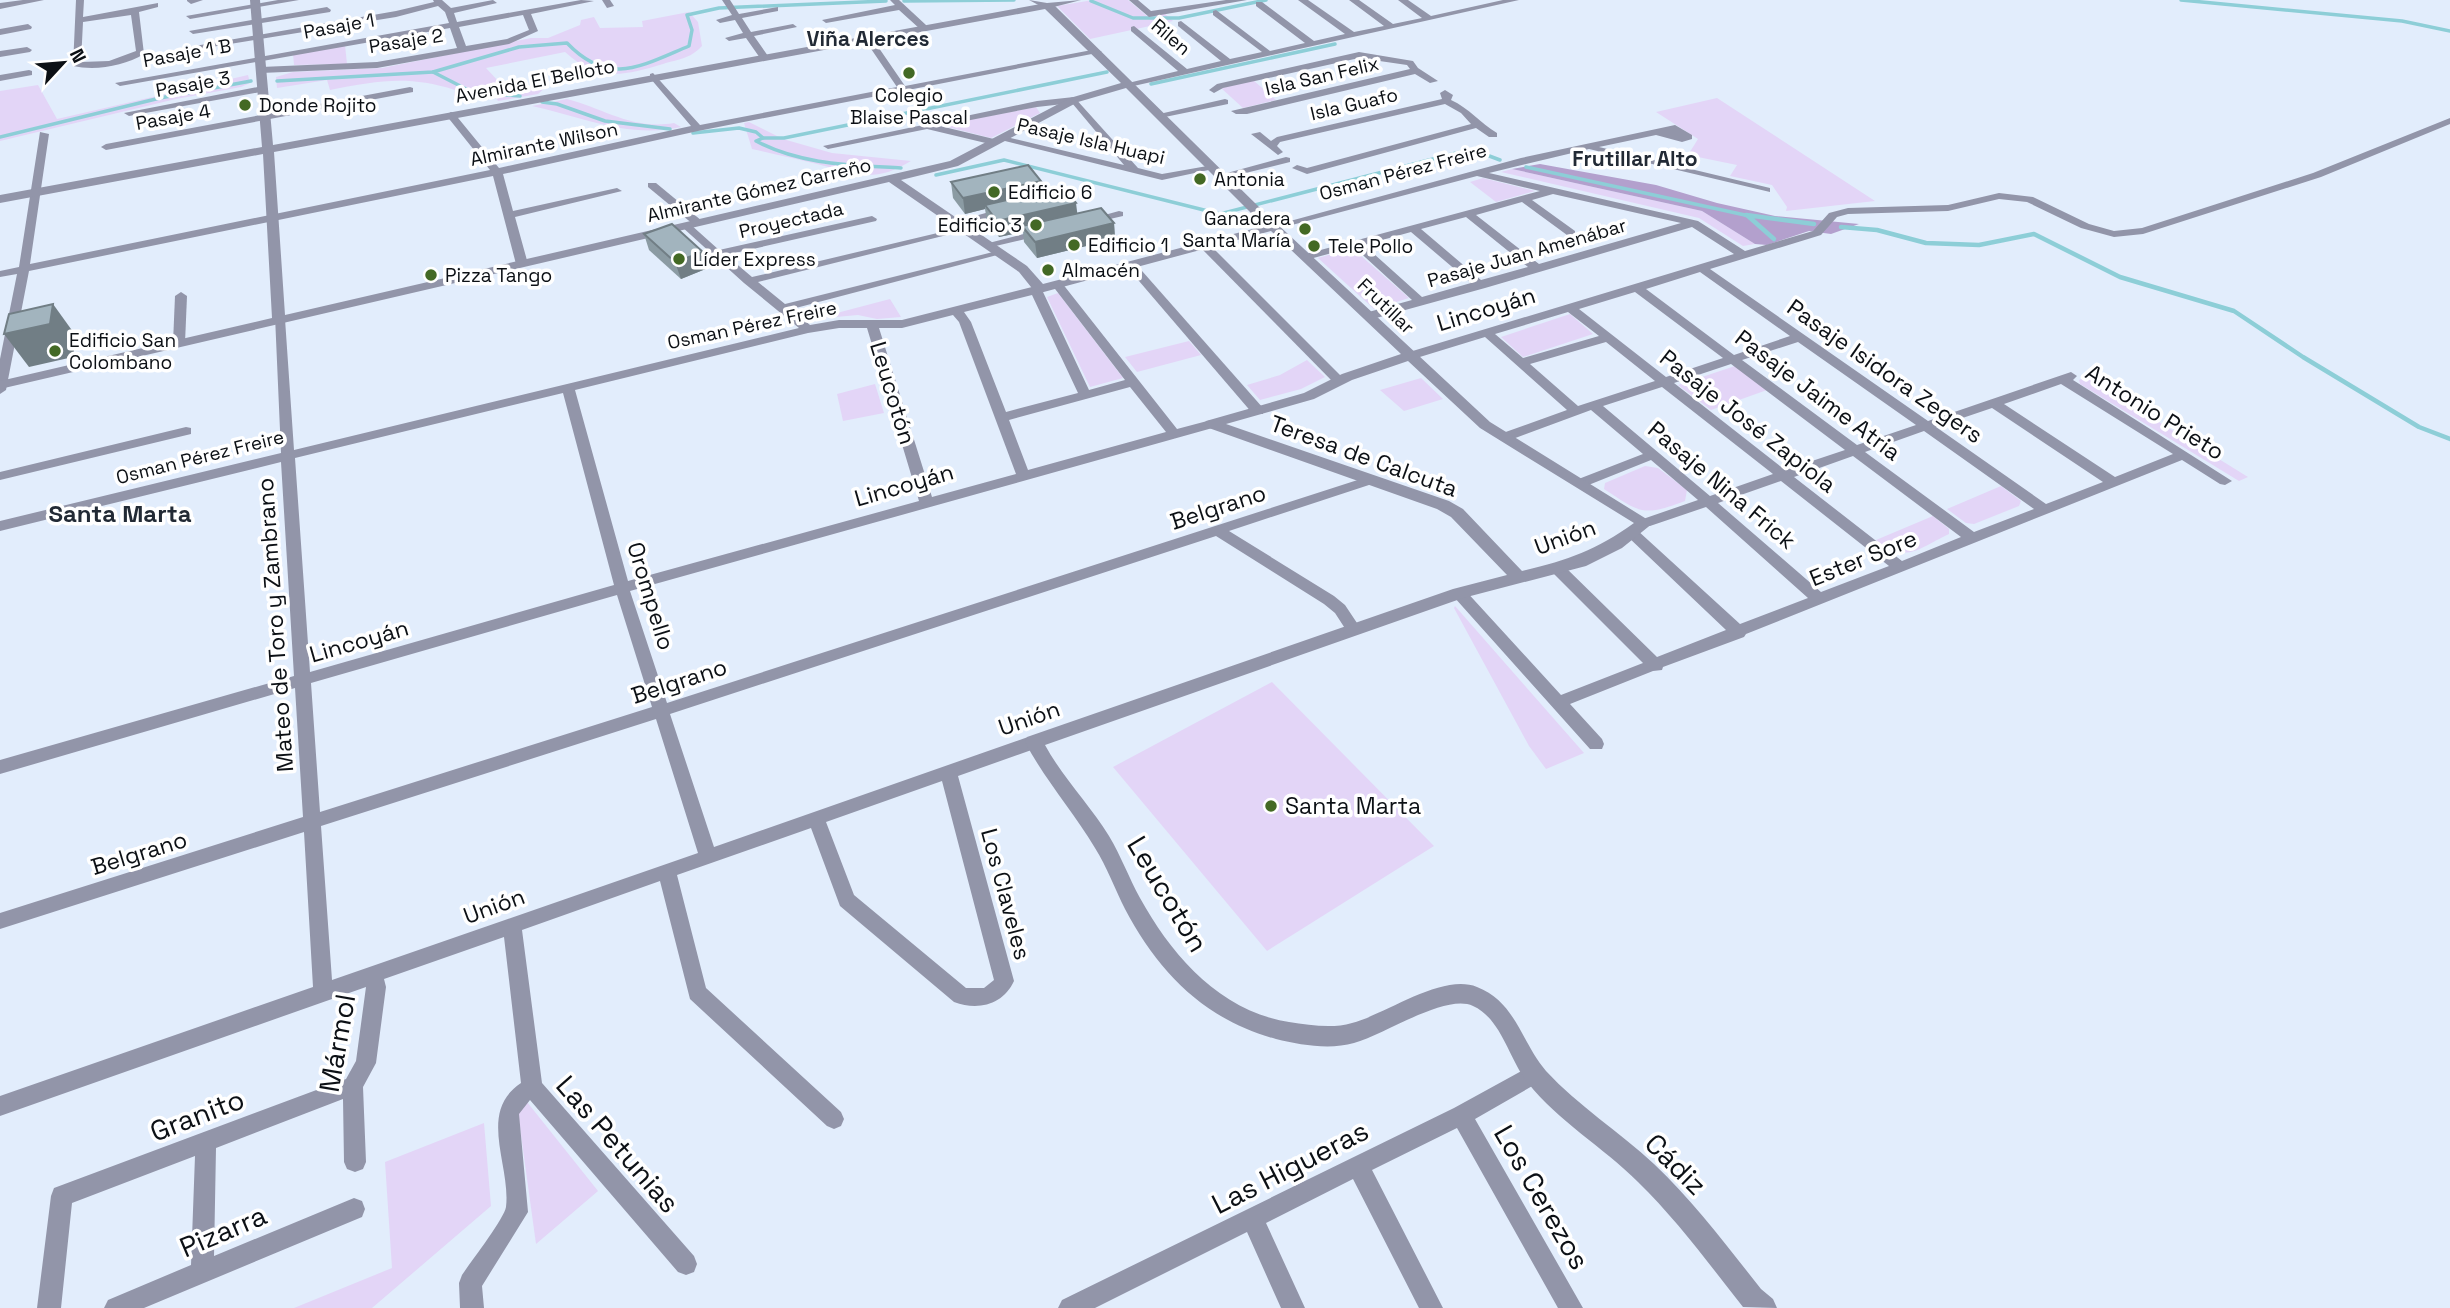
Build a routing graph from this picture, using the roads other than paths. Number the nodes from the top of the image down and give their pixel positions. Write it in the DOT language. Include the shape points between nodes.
graph roads {
  1 [pos="40,0"];
  2 [pos="80,0"];
  3 [pos="295,0"];
  4 [pos="1033,0"];
  5 [pos="1077,0"];
  6 [pos="1133,0"];
  7 [pos="1185,0"];
  8 [pos="1302,0"];
  9 [pos="1353,0"];
  10 [pos="1402,0"];
  11 [pos="1450,0"];
  12 [pos="1515,0"];
  13 [pos="590,1"];
  14 [pos="1238,1"];
  15 [pos="1502,1"];
  16 [pos="438,2"];
  17 [pos="255,3"];
  18 [pos="493,3"];
  19 [pos="897,3"];
  20 [pos="1259,4"];
  21 [pos="155,5"];
  22 [pos="0,6"];
  23 [pos="1046,6"];
  24 [pos="731,7"];
  25 [pos="1194,7"];
  26 [pos="829,8"];
  27 [pos="775,9"];
  28 [pos="327,10"];
  29 [pos="449,11"];
  30 [pos="1467,11"];
  31 [pos="131,12"];
  32 [pos="526,12"];
  33 [pos="1216,13"];
  34 [pos="190,16"];
  35 [pos="836,18"];
  36 [pos="1429,18"];
  37 [pos="79,20"];
  38 [pos="720,20"];
  39 [pos="826,20"];
  40 [pos="257,21"];
  41 [pos="1181,24"];
  42 [pos="452,25"];
  43 [pos="1390,26"];
  44 [pos="28,27"];
  45 [pos="793,27"];
  46 [pos="918,28"];
  47 [pos="1134,29"];
  48 [pos="193,31"];
  49 [pos="0,32"];
  50 [pos="749,34"];
  51 [pos="1352,35"];
  52 [pos="258,37"];
  53 [pos="867,37"];
  54 [pos="729,38"];
  55 [pos="1312,44"];
  56 [pos="193,47"];
  57 [pos="462,49"];
  58 [pos="27,50"];
  59 [pos="1097,52"];
  60 [pos="1268,53"];
  61 [pos="0,54"];
  62 [pos="763,56"];
  63 [pos="260,58"];
  64 [pos="1228,62"];
  65 [pos="1415,69"];
  66 [pos="261,70"];
  67 [pos="1184,71"];
  68 [pos="29,73"];
  69 [pos="653,76"];
  70 [pos="0,79"];
  71 [pos="1433,80"];
  72 [pos="120,83"];
  73 [pos="1129,84"];
  74 [pos="1203,85"];
  75 [pos="263,89"];
  76 [pos="903,89"];
  77 [pos="410,90"];
  78 [pos="1220,97"];
  79 [pos="1074,100"];
  80 [pos="1236,111"];
  81 [pos="129,113"];
  82 [pos="1158,113"];
  83 [pos="451,114"];
  84 [pos="265,117"];
  85 [pos="1243,120"];
  86 [pos="2450,121"];
  87 [pos="925,125"];
  88 [pos="1477,125"];
  89 [pos="698,128"];
  90 [pos="1657,132"];
  91 [pos="44,134"];
  92 [pos="1256,134"];
  93 [pos="1493,135"];
  94 [pos="998,141"];
  95 [pos="1273,145"];
  96 [pos="828,146"];
  97 [pos="106,147"];
  98 [pos="1588,148"];
  99 [pos="268,149"];
  100 [pos="1283,157"];
  101 [pos="1297,168"];
  102 [pos="1216,171"];
  103 [pos="497,172"];
  104 [pos="1136,172"];
  105 [pos="1475,173"];
  106 [pos="1305,178"];
  107 [pos="892,179"];
  108 [pos="652,185"];
  109 [pos="1766,190"];
  110 [pos="617,191"];
  111 [pos="1554,191"];
  112 [pos="36,192"];
  113 [pos="0,199"];
  114 [pos="1524,199"];
  115 [pos="1020,207"];
  116 [pos="1119,214"];
  117 [pos="1469,214"];
  118 [pos="509,215"];
  119 [pos="273,218"];
  120 [pos="872,219"];
  121 [pos="1079,223"];
  122 [pos="1694,223"];
  123 [pos="692,224"];
  124 [pos="959,225"];
  125 [pos="1273,227"];
  126 [pos="1413,228"];
  127 [pos="1053,229"];
  128 [pos="1571,233"];
  129 [pos="1357,244"];
  130 [pos="1205,246"];
  131 [pos="992,248"];
  132 [pos="717,254"];
  133 [pos="1743,255"];
  134 [pos="1306,257"];
  135 [pos="522,264"];
  136 [pos="1131,265"];
  137 [pos="1700,267"];
  138 [pos="1537,268"];
  139 [pos="24,269"];
  140 [pos="0,274"];
  141 [pos="748,281"];
  142 [pos="1058,285"];
  143 [pos="1480,286"];
  144 [pos="1636,287"];
  145 [pos="1038,290"];
  146 [pos="181,296"];
  147 [pos="1421,302"];
  148 [pos="1569,307"];
  149 [pos="783,308"];
  150 [pos="956,310"];
  151 [pos="1369,316"];
  152 [pos="279,319"];
  153 [pos="872,325"];
  154 [pos="808,329"];
  155 [pos="1487,333"];
  156 [pos="1800,337"];
  157 [pos="1606,338"];
  158 [pos="179,343"];
  159 [pos="1410,356"];
  160 [pos="1732,358"];
  161 [pos="1521,363"];
  162 [pos="2067,377"];
  163 [pos="1133,382"];
  164 [pos="1339,382"];
  165 [pos="1664,382"];
  166 [pos="0,387"];
  167 [pos="568,387"];
  168 [pos="1086,395"];
  169 [pos="1994,403"];
  170 [pos="1593,405"];
  171 [pos="1258,411"];
  172 [pos="1576,411"];
  173 [pos="1003,417"];
  174 [pos="1211,424"];
  175 [pos="1926,425"];
  176 [pos="186,430"];
  177 [pos="1173,433"];
  178 [pos="1506,437"];
  179 [pos="1856,449"];
  180 [pos="2183,455"];
  181 [pos="286,456"];
  182 [pos="1652,456"];
  183 [pos="1023,475"];
  184 [pos="1784,475"];
  185 [pos="0,477"];
  186 [pos="1370,480"];
  187 [pos="2225,481"];
  188 [pos="1581,483"];
  189 [pos="2114,483"];
  190 [pos="1708,501"];
  191 [pos="926,502"];
  192 [pos="2045,510"];
  193 [pos="0,526"];
  194 [pos="1638,528"];
  195 [pos="1218,531"];
  196 [pos="1973,539"];
  197 [pos="1901,568"];
  198 [pos="1558,569"];
  199 [pos="1519,578"];
  200 [pos="622,588"];
  201 [pos="1459,593"];
  202 [pos="1820,600"];
  203 [pos="1353,629"];
  204 [pos="1739,633"];
  205 [pos="1656,666"];
  206 [pos="302,681"];
  207 [pos="1559,702"];
  208 [pos="663,710"];
  209 [pos="1034,742"];
  210 [pos="1596,744"];
  211 [pos="0,767"];
  212 [pos="948,772"];
  213 [pos="816,818"];
  214 [pos="311,823"];
  215 [pos="708,857"];
  216 [pos="667,871"];
  217 [pos="0,921"];
  218 [pos="512,926"];
  219 [pos="374,976"];
  220 [pos="323,995"];
  221 [pos="1534,1074"];
  222 [pos="353,1086"];
  223 [pos="532,1087"];
  224 [pos="0,1106"];
  225 [pos="1461,1115"];
  226 [pos="834,1119"];
  227 [pos="206,1141"];
  228 [pos="355,1162"];
  229 [pos="1358,1166"];
  230 [pos="354,1209"];
  231 [pos="1253,1219"];
  232 [pos="686,1265"];
  233 [pos="202,1272"];
  234 [pos="49,1308"];
  235 [pos="116,1308"];
  236 [pos="472,1308"];
  237 [pos="1070,1308"];
  238 [pos="1293,1308"];
  239 [pos="1431,1308"];
  240 [pos="1571,1308"];
  241 [pos="1764,1308"];
  1 -- 22 [label="street"];
  2 -- 37 [label="street"];
  3 -- 17 [label="street"];
  4 -- 23 [label="street, Frutillar"];
  5 -- 23 [label="street, Avenida El Belloto"];
  6 -- 25 [label="street" via="1149,14"];
  7 -- 25 [label="street"];
  8 -- 51 [label="street"];
  9 -- 43 [label="street"];
  10 -- 36 [label="street"];
  11 -- 30 [label="street"];
  12 -- 15 [label="street, Almirante Gómez Carreño"];
  13 -- 32 [label="street, Pasaje 1"];
  14 -- 25 [label="street"];
  15 -- 30 [label="street, Almirante Gómez Carreño"];
  16 -- 29 [label="street"];
  16 -- 52 [label="street" via="397,14"];
  17 -- 34 [label="street"];
  17 -- 40 [label="street, Mateo de Toro y Zambrano"];
  18 -- 29 [label="street"];
  19 -- 35 [label="street"];
  19 -- 46 [label="street" via="902,16"];
  20 -- 55 [label="street"];
  21 -- 31 [label="street"];
  23 -- 46 [label="street, Avenida El Belloto"];
  23 -- 59 [label="street, Frutillar"];
  24 -- 27 [label="street"];
  24 -- 38 [label="street"];
  24 -- 50 [label="street"];
  26 -- 35 [label="street"];
  28 -- 40 [label="street"];
  29 -- 42 [label="street"];
  30 -- 36 [label="street, Almirante Gómez Carreño"];
  31 -- 37 [label="street"];
  31 -- 37 [label="street" via="137,13 141,52 87,66 76,64"];
  32 -- 42 [label="street, Pasaje 1"];
  32 -- 57 [label="street, Pasaje 2" via="534,31 509,41"];
  33 -- 60 [label="street"];
  35 -- 39 [label="street"];
  36 -- 43 [label="street, Almirante Gómez Carreño"];
  40 -- 48 [label="street"];
  40 -- 52 [label="street, Mateo de Toro y Zambrano"];
  41 -- 64 [label="street"];
  42 -- 57 [label="street"];
  42 -- 63 [label="street, Pasaje 1"];
  43 -- 51 [label="street, Almirante Gómez Carreño"];
  44 -- 49 [label="street"];
  45 -- 50 [label="street"];
  46 -- 53 [label="street, Avenida El Belloto"];
  47 -- 67 [label="street, Rilen"];
  50 -- 54 [label="street"];
  50 -- 62 [label="street"];
  51 -- 55 [label="street, Almirante Gómez Carreño"];
  52 -- 56 [label="street"];
  52 -- 63 [label="street, Mateo de Toro y Zambrano"];
  53 -- 62 [label="street, Avenida El Belloto"];
  53 -- 76 [label="street"];
  55 -- 60 [label="street, Almirante Gómez Carreño"];
  57 -- 66 [label="street, Pasaje 2" via="377,65"];
  58 -- 61 [label="street"];
  59 -- 73 [label="street, Frutillar"];
  59 -- 76 [label="street, Almirante Wilson"];
  60 -- 64 [label="street, Almirante Gómez Carreño"];
  62 -- 69 [label="street, Avenida El Belloto"];
  63 -- 66 [label="street, Mateo de Toro y Zambrano"];
  63 -- 72 [label="street, Pasaje 1 B"];
  64 -- 67 [label="street, Almirante Gómez Carreño"];
  65 -- 71 [label="street"];
  65 -- 78 [label="street" via="1410,62 1368,54 1220,86"];
  65 -- 80 [label="street, Isla San Felix" via="1410,74"];
  66 -- 75 [label="street, Mateo de Toro y Zambrano"];
  67 -- 73 [label="street, Almirante Gómez Carreño"];
  68 -- 70 [label="street"];
  69 -- 83 [label="street, Avenida El Belloto"];
  69 -- 89 [label="street"];
  73 -- 79 [label="street, Almirante Gómez Carreño"];
  73 -- 82 [label="street, Frutillar"];
  74 -- 78 [label="street"];
  75 -- 81 [label="street, Pasaje 3"];
  75 -- 84 [label="street, Mateo de Toro y Zambrano"];
  76 -- 89 [label="street, Almirante Wilson"];
  77 -- 84 [label="street, Pasaje 4"];
  78 -- 80 [label="street"];
  78 -- 82 [label="street"];
  79 -- 87 [label="street"];
  79 -- 94 [label="street, Almirante Gómez Carreño"];
  79 -- 104 [label="street"];
  80 -- 85 [label="street"];
  82 -- 102 [label="street, Frutillar"];
  83 -- 99 [label="street, Avenida El Belloto"];
  83 -- 103 [label="street"];
  84 -- 97 [label="street, Pasaje 4"];
  84 -- 99 [label="street, Mateo de Toro y Zambrano"];
  86 -- 133 [label="street, Lincoyán" via="2317,175 2143,231 2114,234 2029,200 1999,196 1948,208 1848,211 1833,215 1816,233"];
  87 -- 94 [label="street, Pasaje Isla Huapi"];
  87 -- 96 [label="street"];
  88 -- 93 [label="street"];
  88 -- 95 [label="street, Isla Guafo" via="1446,97 1277,140"];
  88 -- 101 [label="street" via="1307,171"];
  89 -- 103 [label="street, Almirante Wilson"];
  90 -- 90 [label="street, Osman Pérez Freire" via="1675,128 1688,138"];
  90 -- 98 [label="street, Osman Pérez Freire"];
  91 -- 112 [label="street"];
  92 -- 95 [label="street"];
  94 -- 104 [label="street, Pasaje Isla Huapi"];
  94 -- 107 [label="street, Almirante Gómez Carreño" via="954,164"];
  95 -- 100 [label="street"];
  98 -- 105 [label="street, Osman Pérez Freire"];
  98 -- 109 [label="street"];
  99 -- 112 [label="street, Avenida El Belloto"];
  99 -- 119 [label="street, Mateo de Toro y Zambrano"];
  100 -- 101 [label="street"];
  100 -- 102 [label="street, Pasaje Isla Huapi"];
  101 -- 106 [label="street"];
  102 -- 104 [label="street, Pasaje Isla Huapi" via="1172,177"];
  102 -- 125 [label="street, Frutillar"];
  103 -- 118 [label="street"];
  103 -- 119 [label="street, Almirante Wilson"];
  105 -- 111 [label="street"];
  105 -- 125 [label="street, Osman Pérez Freire"];
  107 -- 123 [label="street, Almirante Gómez Carreño"];
  107 -- 124 [label="street"];
  108 -- 123 [label="street"];
  110 -- 118 [label="street"];
  111 -- 114 [label="street"];
  111 -- 122 [label="street"];
  112 -- 113 [label="street, Avenida El Belloto"];
  112 -- 139 [label="street"];
  114 -- 117 [label="street"];
  114 -- 128 [label="street"];
  115 -- 124 [label="street"];
  116 -- 121 [label="street"];
  117 -- 126 [label="street"];
  117 -- 138 [label="street"];
  118 -- 135 [label="street"];
  119 -- 139 [label="street, Almirante Wilson"];
  119 -- 152 [label="street, Mateo de Toro y Zambrano"];
  120 -- 132 [label="street, Proyectada"];
  122 -- 133 [label="street"];
  122 -- 138 [label="street, Pasaje Juan Amenábar"];
  123 -- 132 [label="street"];
  123 -- 135 [label="street, Almirante Gómez Carreño"];
  124 -- 131 [label="street"];
  124 -- 141 [label="street"];
  125 -- 130 [label="street, Osman Pérez Freire"];
  125 -- 134 [label="street, Frutillar"];
  126 -- 129 [label="street"];
  126 -- 143 [label="street"];
  127 -- 131 [label="street"];
  129 -- 134 [label="street"];
  129 -- 147 [label="street"];
  130 -- 136 [label="street, Osman Pérez Freire"];
  130 -- 164 [label="street"];
  131 -- 145 [label="street" via="1023,269"];
  131 -- 149 [label="street"];
  132 -- 141 [label="street"];
  133 -- 137 [label="street, Lincoyán"];
  134 -- 151 [label="street, Frutillar"];
  135 -- 152 [label="street, Almirante Gómez Carreño"];
  136 -- 142 [label="street, Osman Pérez Freire"];
  136 -- 171 [label="street"];
  137 -- 144 [label="street, Lincoyán"];
  137 -- 156 [label="street, Pasaje Isidora Zegers"];
  138 -- 143 [label="street, Pasaje Juan Amenábar"];
  139 -- 140 [label="street, Almirante Wilson"];
  139 -- 166 [label="street"];
  141 -- 149 [label="street"];
  142 -- 145 [label="street, Osman Pérez Freire"];
  142 -- 163 [label="street"];
  143 -- 147 [label="street, Pasaje Juan Amenábar"];
  144 -- 148 [label="street, Lincoyán"];
  144 -- 160 [label="street, Pasaje Jaime Atria"];
  145 -- 150 [label="street, Osman Pérez Freire"];
  145 -- 168 [label="street"];
  146 -- 158 [label="street"];
  147 -- 151 [label="street, Pasaje Juan Amenábar"];
  148 -- 155 [label="street, Lincoyán"];
  148 -- 157 [label="street, Pasaje José Zapiola"];
  149 -- 154 [label="street"];
  150 -- 153 [label="street, Osman Pérez Freire" via="902,324"];
  150 -- 173 [label="street"];
  151 -- 159 [label="street, Frutillar"];
  152 -- 158 [label="street, Almirante Gómez Carreño"];
  152 -- 181 [label="street, Mateo de Toro y Zambrano"];
  153 -- 154 [label="street, Osman Pérez Freire"];
  153 -- 191 [label="street, Leucotón"];
  154 -- 167 [label="street, Osman Pérez Freire"];
  155 -- 159 [label="street, Lincoyán"];
  155 -- 161 [label="street"];
  156 -- 160 [label="street"];
  156 -- 175 [label="street, Pasaje Isidora Zegers"];
  157 -- 161 [label="street"];
  157 -- 165 [label="street, Pasaje José Zapiola"];
  158 -- 166 [label="street, Almirante Gómez Carreño"];
  159 -- 164 [label="street, Lincoyán"];
  159 -- 178 [label="street, Frutillar" via="1485,425"];
  160 -- 165 [label="street"];
  160 -- 179 [label="street, Pasaje Jaime Atria"];
  161 -- 172 [label="street"];
  162 -- 169 [label="street, Unión"];
  162 -- 180 [label="street, Antonio Prieto"];
  163 -- 168 [label="street"];
  163 -- 177 [label="street"];
  164 -- 171 [label="street, Lincoyán"];
  165 -- 170 [label="street"];
  165 -- 184 [label="street, Pasaje José Zapiola"];
  167 -- 181 [label="street, Osman Pérez Freire"];
  167 -- 200 [label="street, Orompello"];
  168 -- 173 [label="street"];
  169 -- 175 [label="street, Unión"];
  169 -- 189 [label="street"];
  170 -- 172 [label="street"];
  170 -- 182 [label="street, Pasaje Nina Frick"];
  171 -- 174 [label="street, Lincoyán"];
  172 -- 178 [label="street"];
  173 -- 183 [label="street"];
  174 -- 177 [label="street, Lincoyán"];
  174 -- 186 [label="street, Teresa de Calcuta"];
  175 -- 179 [label="street, Unión"];
  175 -- 192 [label="street, Pasaje Isidora Zegers"];
  176 -- 185 [label="street"];
  177 -- 183 [label="street, Lincoyán"];
  178 -- 188 [label="street, Frutillar"];
  179 -- 184 [label="street, Unión"];
  179 -- 196 [label="street, Pasaje Jaime Atria"];
  180 -- 187 [label="street, Antonio Prieto"];
  180 -- 189 [label="street, Ester Sore"];
  181 -- 193 [label="street, Osman Pérez Freire"];
  181 -- 206 [label="street, Mateo de Toro y Zambrano"];
  182 -- 188 [label="street"];
  182 -- 190 [label="street, Pasaje Nina Frick"];
  183 -- 191 [label="street, Lincoyán"];
  184 -- 190 [label="street, Unión"];
  184 -- 197 [label="street, Pasaje José Zapiola"];
  186 -- 195 [label="street, Belgrano"];
  186 -- 199 [label="street, Teresa de Calcuta" via="1457,513"];
  188 -- 194 [label="street, Frutillar"];
  189 -- 192 [label="street, Ester Sore"];
  190 -- 194 [label="street, Unión"];
  190 -- 202 [label="street, Pasaje Nina Frick"];
  191 -- 200 [label="street, Lincoyán"];
  192 -- 196 [label="street, Ester Sore"];
  194 -- 198 [label="street, Unión" via="1600,554"];
  194 -- 204 [label="street"];
  195 -- 203 [label="street" via="1329,600"];
  195 -- 208 [label="street, Belgrano"];
  196 -- 197 [label="street, Ester Sore"];
  197 -- 202 [label="street, Ester Sore"];
  198 -- 199 [label="street, Unión"];
  198 -- 205 [label="street"];
  199 -- 201 [label="street, Unión"];
  200 -- 206 [label="street, Lincoyán"];
  200 -- 208 [label="street, Orompello"];
  201 -- 203 [label="street, Unión"];
  201 -- 207 [label="street"];
  202 -- 204 [label="street, Ester Sore"];
  203 -- 209 [label="street, Unión"];
  204 -- 205 [label="street, Ester Sore"];
  205 -- 207 [label="street, Ester Sore"];
  206 -- 211 [label="street, Lincoyán"];
  206 -- 214 [label="street, Mateo de Toro y Zambrano"];
  207 -- 210 [label="street"];
  208 -- 214 [label="street, Belgrano"];
  208 -- 215 [label="street, Orompello"];
  209 -- 212 [label="street, Unión"];
  209 -- 221 [label="street, Leucotón" via="1102,842 1169,962 1196,989 1233,1015 1303,1034 1347,1035 1444,997 1470,994 1500,1014"];
  212 -- 213 [label="street, Unión"];
  212 -- 213 [label="street, Los Claveles" via="1004,981 988,996 961,996 847,900"];
  213 -- 215 [label="street, Unión"];
  214 -- 217 [label="street, Belgrano"];
  214 -- 220 [label="street, Mateo de Toro y Zambrano"];
  215 -- 216 [label="street, Unión"];
  216 -- 218 [label="street, Unión"];
  216 -- 226 [label="street" via="697,993"];
  218 -- 219 [label="street, Unión"];
  218 -- 223 [label="street, Las Petunias"];
  219 -- 220 [label="street, Unión"];
  219 -- 222 [label="street, Mármol" via="366,1063"];
  220 -- 224 [label="street, Unión"];
  221 -- 225 [label="street, Las Higueras"];
  221 -- 241 [label="street, Cádiz" via="1648,1174"];
  222 -- 227 [label="street, Granito"];
  222 -- 228 [label="street, Mármol"];
  223 -- 232 [label="street, Las Petunias"];
  223 -- 236 [label="street" via="517,1097 508,1112 517,1212 470,1283"];
  225 -- 229 [label="street, Las Higueras"];
  225 -- 240 [label="street, Los Cerezos"];
  227 -- 233 [label="street"];
  227 -- 234 [label="street, Granito" via="62,1196"];
  229 -- 231 [label="street, Las Higueras"];
  229 -- 239 [label="street"];
  230 -- 233 [label="street, Pizarra"];
  231 -- 237 [label="street, Las Higueras"];
  231 -- 238 [label="street"];
  233 -- 235 [label="street, Pizarra"];
}
